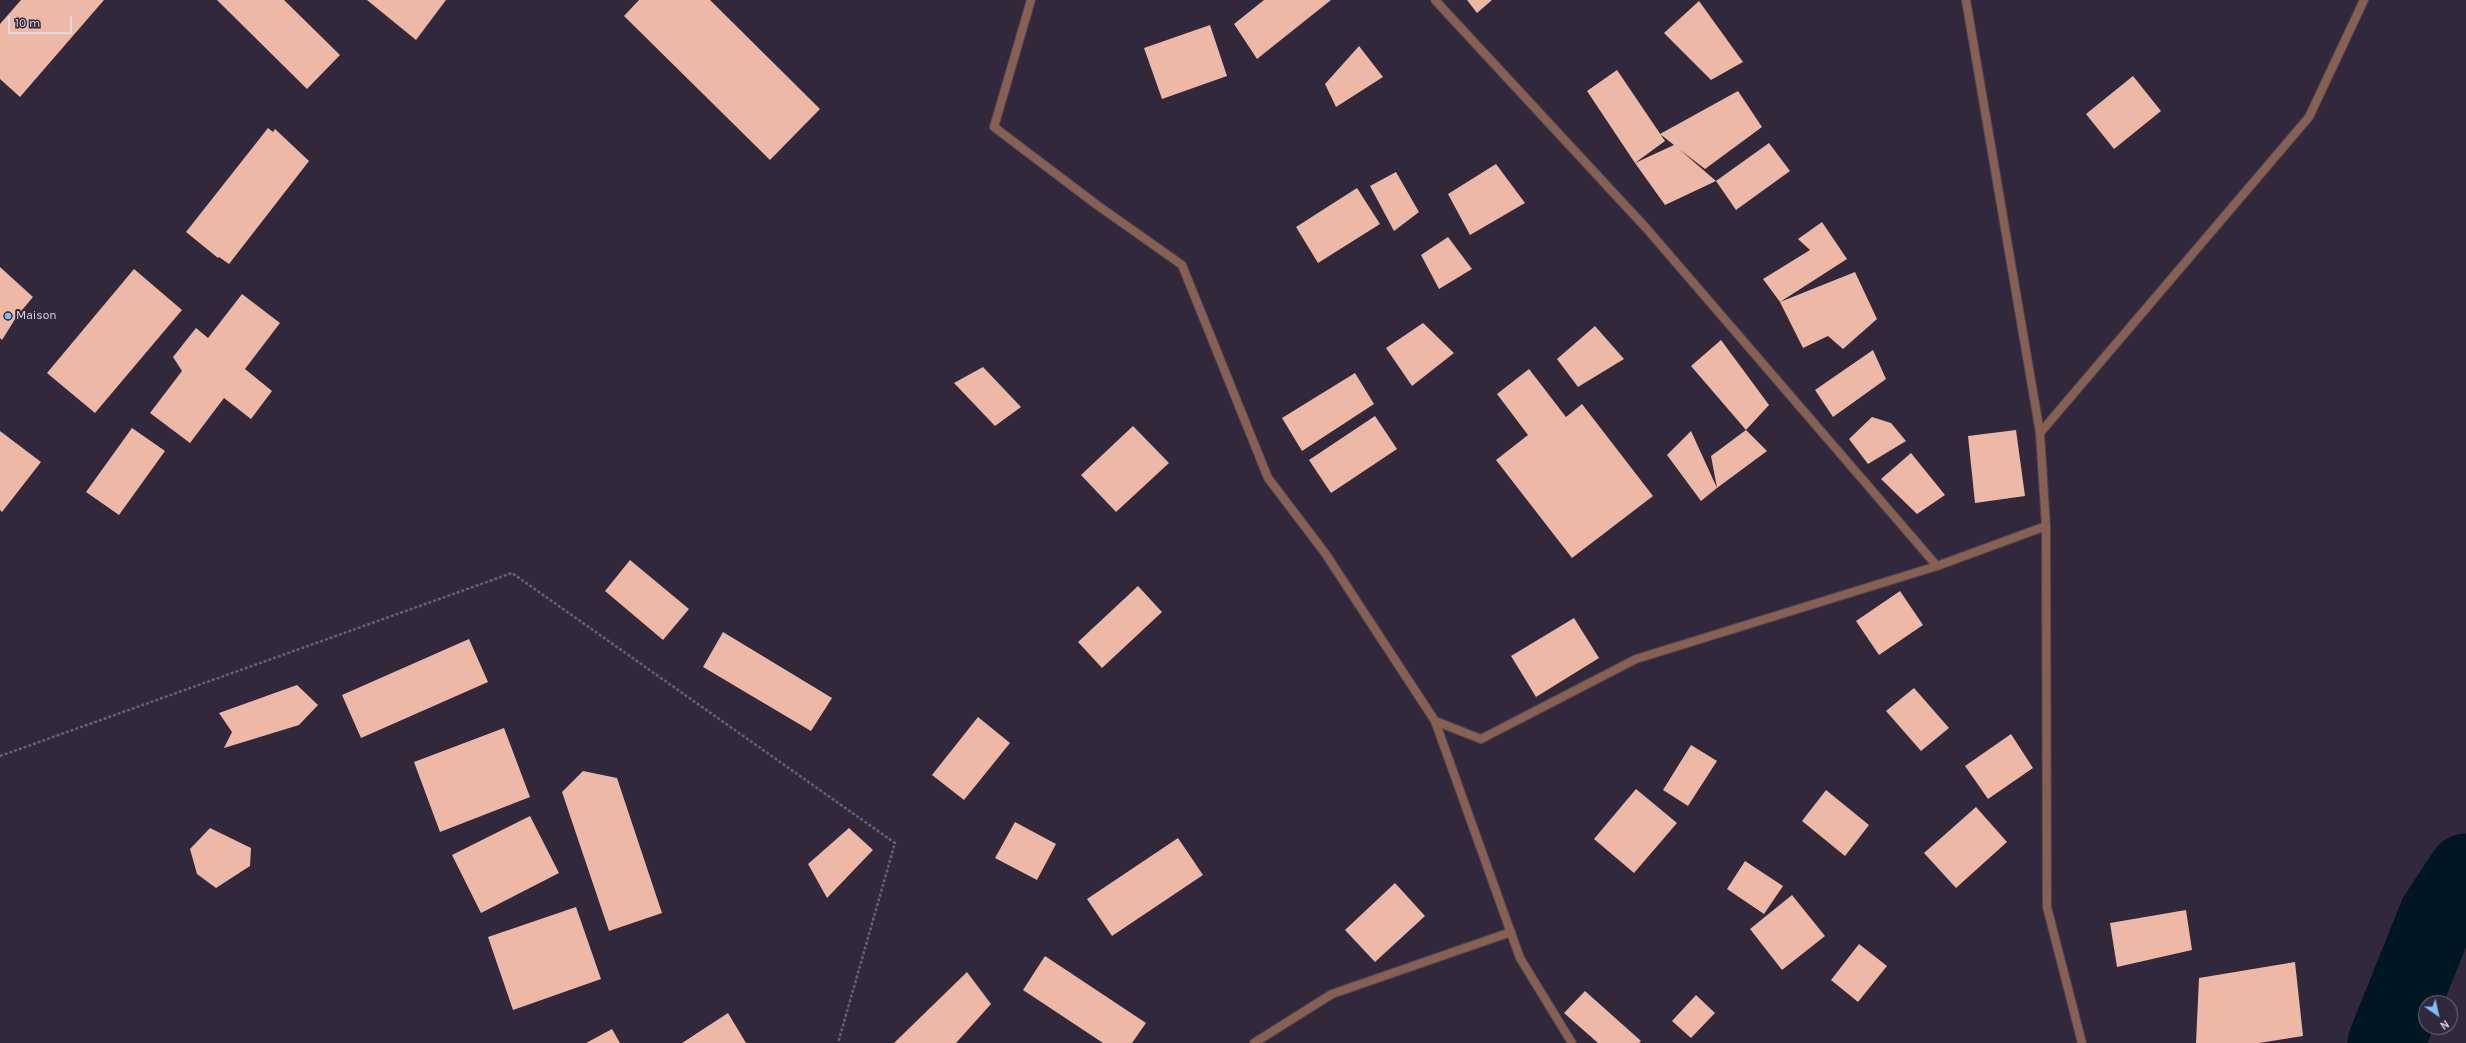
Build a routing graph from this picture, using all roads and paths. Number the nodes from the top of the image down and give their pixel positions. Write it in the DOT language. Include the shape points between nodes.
graph roads {
  1 [pos="1031,0"];
  2 [pos="1435,0"];
  3 [pos="1966,0"];
  4 [pos="2364,0"];
  5 [pos="2040,433"];
  6 [pos="2046,526"];
  7 [pos="1937,566"];
  8 [pos="1435,721"];
  9 [pos="0,756"];
  10 [pos="1511,932"];
  11 [pos="838,1043"];
  12 [pos="1254,1043"];
  13 [pos="1572,1043"];
  14 [pos="2082,1043"];
  1 -- 8 [label="street" via="994,127 1182,265 1268,478 1325,553"];
  2 -- 7 [label="street" via="1646,229"];
  3 -- 5 [label="street"];
  4 -- 5 [label="street" via="2309,117"];
  5 -- 6 [label="street"];
  6 -- 7 [label="street"];
  6 -- 14 [label="street" via="2047,907"];
  7 -- 8 [label="street" via="1636,659 1481,739"];
  8 -- 10 [label="street"];
  9 -- 11 [label="path" via="512,573 895,843"];
  10 -- 12 [label="street" via="1332,994"];
  10 -- 13 [label="street" via="1520,958"];
}
